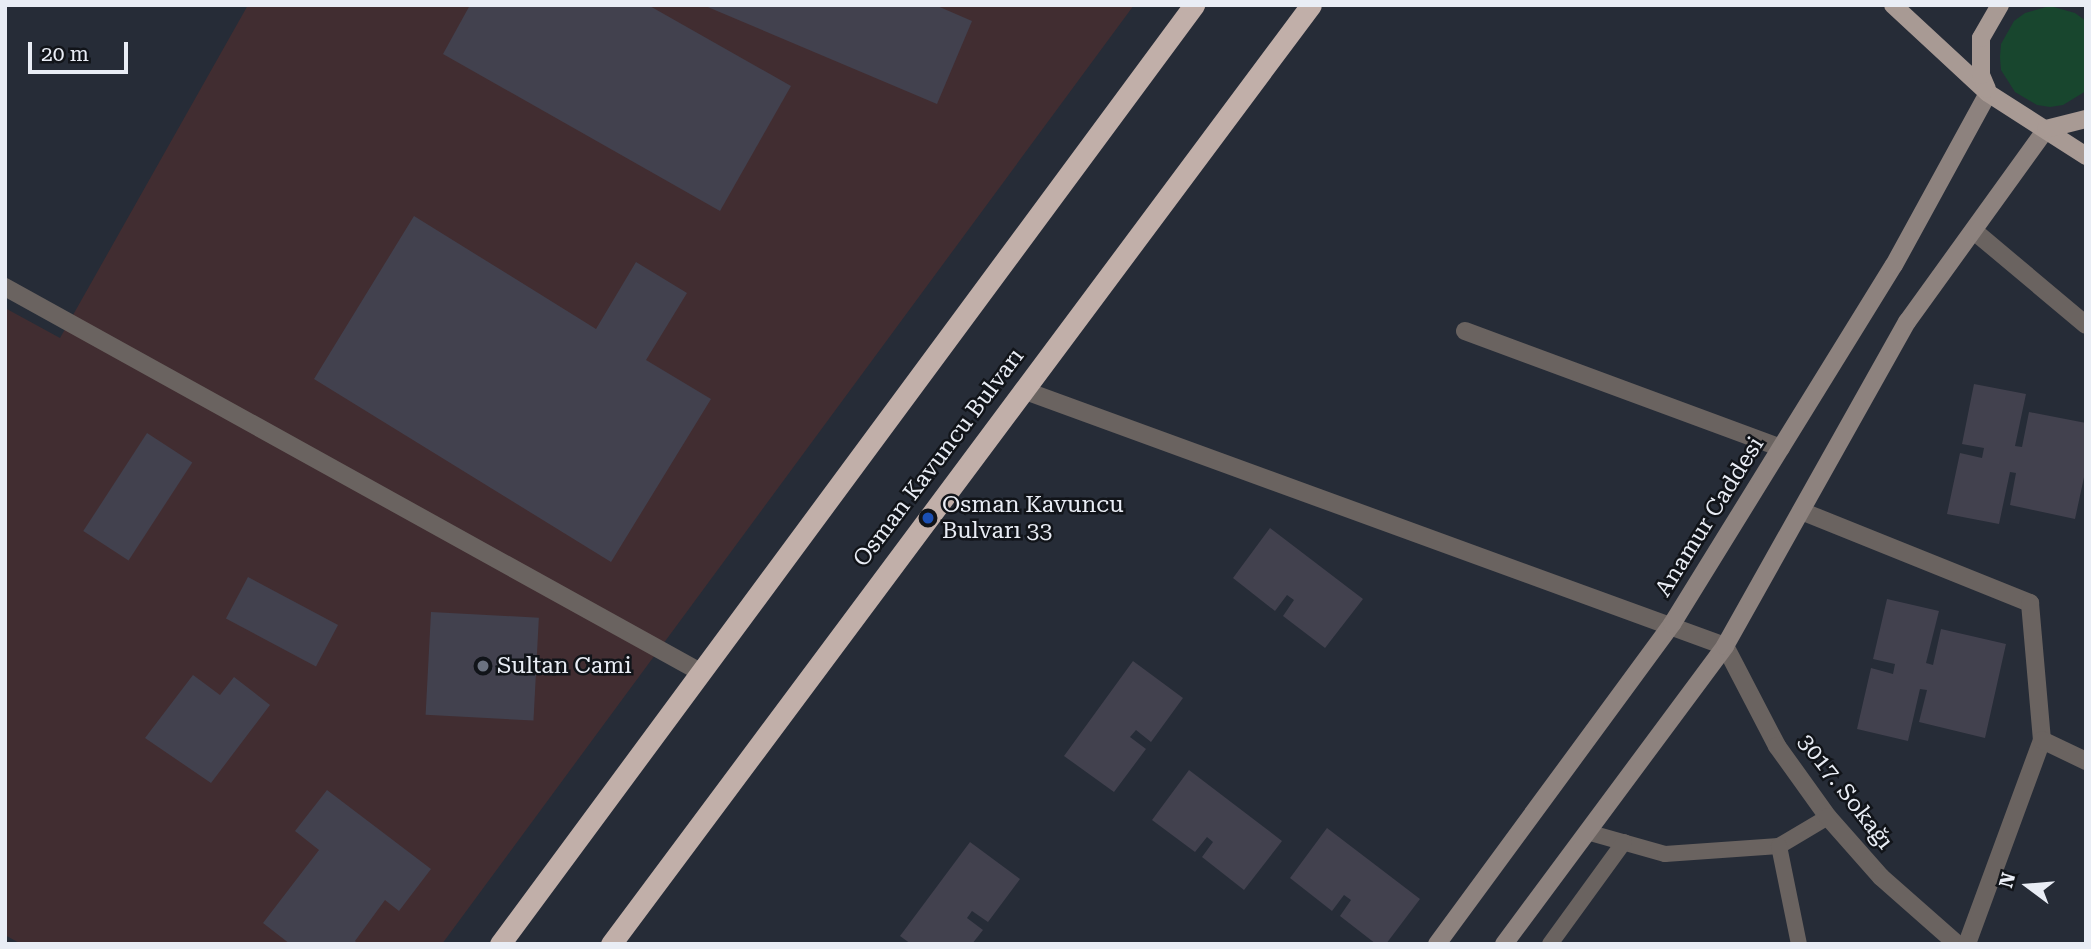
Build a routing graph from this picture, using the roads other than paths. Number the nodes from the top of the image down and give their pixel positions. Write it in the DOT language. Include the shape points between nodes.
graph roads {
  1 [pos="1194,5"];
  2 [pos="1311,5"];
  3 [pos="1893,5"];
  4 [pos="2000,5"];
  5 [pos="1988,93"];
  6 [pos="2086,119"];
  7 [pos="2046,129"];
  8 [pos="2086,156"];
  9 [pos="1974,231"];
  10 [pos="5,286"];
  11 [pos="2086,326"];
  12 [pos="1465,331"];
  13 [pos="1023,390"];
  14 [pos="1781,449"];
  15 [pos="1801,511"];
  16 [pos="1672,624"];
  17 [pos="1725,646"];
  18 [pos="700,673"];
  19 [pos="2042,740"];
  20 [pos="2086,761"];
  21 [pos="1828,817"];
  22 [pos="1587,832"];
  23 [pos="1624,842"];
  24 [pos="1779,846"];
  25 [pos="500,944"];
  26 [pos="611,944"];
  27 [pos="1437,944"];
  28 [pos="1504,944"];
  29 [pos="1550,944"];
  30 [pos="1798,944"];
  31 [pos="1956,944"];
  32 [pos="1966,944"];
  1 -- 18 [label="highway"];
  2 -- 13 [label="highway, Osman Kavuncu Bulvarı"];
  3 -- 5 [label="main road"];
  4 -- 5 [label="main road" via="1980,38 1981,75"];
  5 -- 7 [label="main road"];
  5 -- 14 [label="street, Anamur Caddesi" via="1894,265"];
  6 -- 7 [label="main road"];
  7 -- 8 [label="main road"];
  7 -- 9 [label="street"];
  9 -- 11 [label="street"];
  9 -- 15 [label="street" via="1907,322"];
  10 -- 18 [label="street"];
  12 -- 14 [label="street"];
  13 -- 16 [label="street"];
  13 -- 26 [label="highway, Osman Kavuncu Bulvarı"];
  14 -- 16 [label="street, Anamur Caddesi"];
  15 -- 17 [label="street"];
  15 -- 19 [label="street" via="2030,603"];
  16 -- 17 [label="street"];
  16 -- 27 [label="street, Anamur Caddesi"];
  17 -- 21 [label="street, 3017. Sokağı" via="1777,746"];
  17 -- 22 [label="street"];
  18 -- 25 [label="highway"];
  19 -- 20 [label="street"];
  19 -- 32 [label="street"];
  21 -- 24 [label="lane"];
  21 -- 31 [label="street, 3017. Sokağı" via="1881,877"];
  22 -- 23 [label="lane"];
  22 -- 28 [label="street"];
  23 -- 24 [label="lane" via="1665,854"];
  23 -- 29 [label="lane"];
  24 -- 30 [label="lane"];
}
